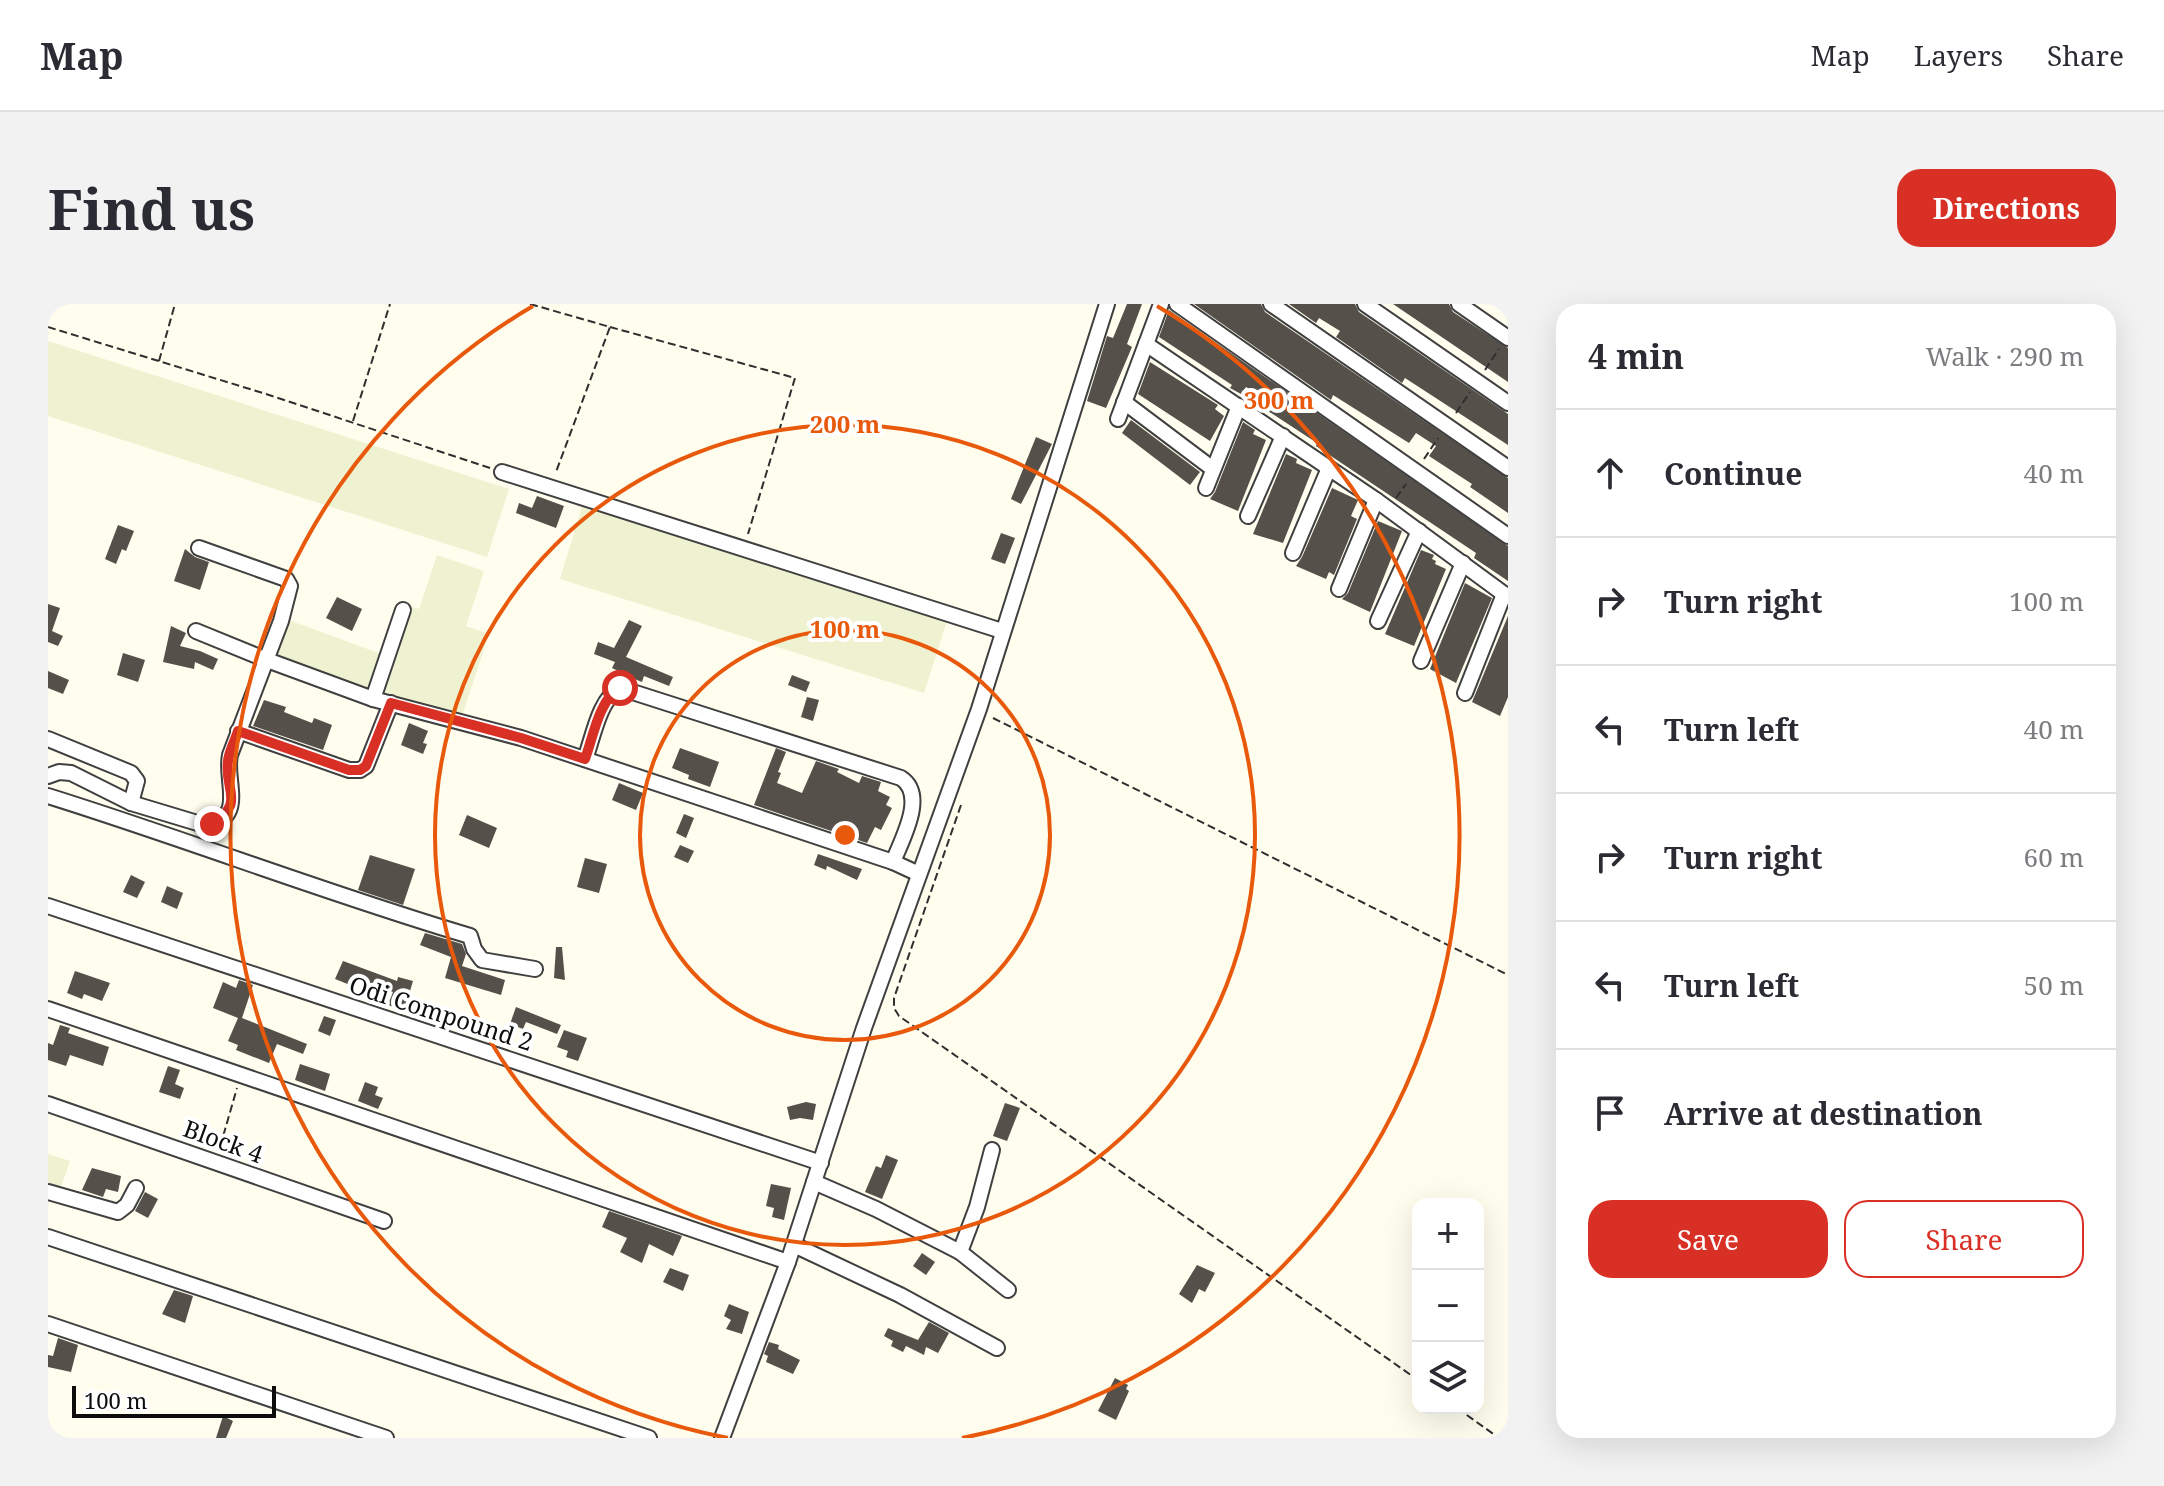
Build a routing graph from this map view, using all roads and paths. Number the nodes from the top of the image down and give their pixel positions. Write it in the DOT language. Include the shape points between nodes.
graph roads {
  1 [pos="175,304"];
  2 [pos="390,304"];
  3 [pos="530,304"];
  4 [pos="1107,304"];
  5 [pos="1161,304"];
  6 [pos="1177,304"];
  7 [pos="1271,304"];
  8 [pos="1365,304"];
  9 [pos="1459,304"];
  10 [pos="48,327"];
  11 [pos="610,327"];
  12 [pos="1507,338"];
  13 [pos="1146,344"];
  14 [pos="159,362"];
  15 [pos="1477,381"];
  16 [pos="1124,402"];
  17 [pos="1508,403"];
  18 [pos="1239,406"];
  19 [pos="1118,419"];
  20 [pos="353,423"];
  21 [pos="1447,426"];
  22 [pos="1283,436"];
  23 [pos="1329,468"];
  24 [pos="1508,468"];
  25 [pos="1213,469"];
  26 [pos="502,472"];
  27 [pos="550,488"];
  28 [pos="1206,488"];
  29 [pos="1376,500"];
  30 [pos="1248,516"];
  31 [pos="1419,531"];
  32 [pos="1508,536"];
  33 [pos="199,548"];
  34 [pos="744,548"];
  35 [pos="1293,553"];
  36 [pos="1463,563"];
  37 [pos="1339,589"];
  38 [pos="1506,595"];
  39 [pos="403,610"];
  40 [pos="1378,621"];
  41 [pos="196,631"];
  42 [pos="1002,631"];
  43 [pos="267,660"];
  44 [pos="1421,661"];
  45 [pos="1465,693"];
  46 [pos="373,699"];
  47 [pos="391,703"];
  48 [pos="979,709"];
  49 [pos="238,731"];
  50 [pos="48,739"];
  51 [pos="585,759"];
  52 [pos="48,776"];
  53 [pos="48,796"];
  54 [pos="115,796"];
  55 [pos="131,803"];
  56 [pos="960,805"];
  57 [pos="88,809"];
  58 [pos="893,862"];
  59 [pos="919,874"];
  60 [pos="48,906"];
  61 [pos="535,969"];
  62 [pos="1508,975"];
  63 [pos="48,1009"];
  64 [pos="240,1075"];
  65 [pos="48,1104"];
  66 [pos="992,1150"];
  67 [pos="216,1163"];
  68 [pos="821,1163"];
  69 [pos="814,1182"];
  70 [pos="136,1188"];
  71 [pos="48,1192"];
  72 [pos="384,1221"];
  73 [pos="48,1237"];
  74 [pos="794,1245"];
  75 [pos="960,1252"];
  76 [pos="788,1262"];
  77 [pos="1008,1290"];
  78 [pos="48,1324"];
  79 [pos="997,1348"];
  80 [pos="1412,1376"];
  81 [pos="1465,1414"];
  82 [pos="386,1438"];
  83 [pos="649,1438"];
  84 [pos="722,1438"];
  85 [pos="1499,1438"];
  1 -- 14 [label="path"];
  2 -- 20 [label="path"];
  3 -- 11 [label="path"];
  4 -- 42 [label="street"];
  5 -- 13 [label="street"];
  6 -- 32 [label="street"];
  7 -- 21 [label="street"];
  8 -- 15 [label="street"];
  9 -- 12 [label="street"];
  10 -- 14 [label="path"];
  11 -- 27 [label="path"];
  11 -- 34 [label="path" via="795,378"];
  12 -- 15 [label="path"];
  13 -- 16 [label="street"];
  13 -- 18 [label="street"];
  14 -- 20 [label="path"];
  15 -- 17 [label="street"];
  15 -- 21 [label="path"];
  16 -- 19 [label="street"];
  16 -- 25 [label="street"];
  18 -- 22 [label="street"];
  18 -- 25 [label="street"];
  20 -- 26 [label="path"];
  21 -- 24 [label="street"];
  22 -- 23 [label="street"];
  22 -- 30 [label="street"];
  23 -- 29 [label="street"];
  23 -- 35 [label="street"];
  25 -- 28 [label="street"];
  26 -- 27 [label="street"];
  27 -- 34 [label="street"];
  29 -- 31 [label="street"];
  29 -- 37 [label="street"];
  31 -- 36 [label="street"];
  31 -- 40 [label="street"];
  33 -- 43 [label="street" via="286,579 288,602"];
  34 -- 42 [label="street"];
  36 -- 38 [label="street"];
  36 -- 44 [label="street"];
  38 -- 45 [label="street"];
  39 -- 46 [label="street"];
  41 -- 43 [label="street"];
  42 -- 48 [label="street"];
  43 -- 46 [label="street"];
  43 -- 49 [label="street"];
  46 -- 47 [label="street"];
  47 -- 49 [label="street" via="360,770"];
  47 -- 51 [label="street"];
  48 -- 59 [label="street"];
  48 -- 62 [label="path"];
  49 -- 55 [label="street" via="228,763 233,798 221,818 204,825"];
  50 -- 55 [label="street" via="131,773 137,781"];
  51 -- 58 [label="street"];
  51 -- 58 [label="street" via="604,706 620,688 901,778 913,792 912,809"];
  52 -- 54 [label="street" via="71,773"];
  53 -- 57 [label="street"];
  54 -- 55 [label="street"];
  54 -- 57 [label="street"];
  56 -- 80 [label="path" via="894,998 899,1016"];
  57 -- 61 [label="street" via="470,936 482,960"];
  58 -- 59 [label="street"];
  59 -- 68 [label="street"];
  60 -- 68 [label="street, Odi Compound 2"];
  63 -- 64 [label="street"];
  64 -- 67 [label="path"];
  64 -- 76 [label="street"];
  65 -- 67 [label="street, Block 4"];
  66 -- 75 [label="street"];
  67 -- 72 [label="street, Block 4"];
  68 -- 69 [label="street"];
  69 -- 74 [label="street"];
  69 -- 75 [label="street"];
  70 -- 71 [label="street" via="118,1212"];
  73 -- 83 [label="street"];
  74 -- 76 [label="street"];
  74 -- 79 [label="street"];
  75 -- 77 [label="street"];
  76 -- 84 [label="street"];
  78 -- 82 [label="street"];
  81 -- 85 [label="path"];
}
